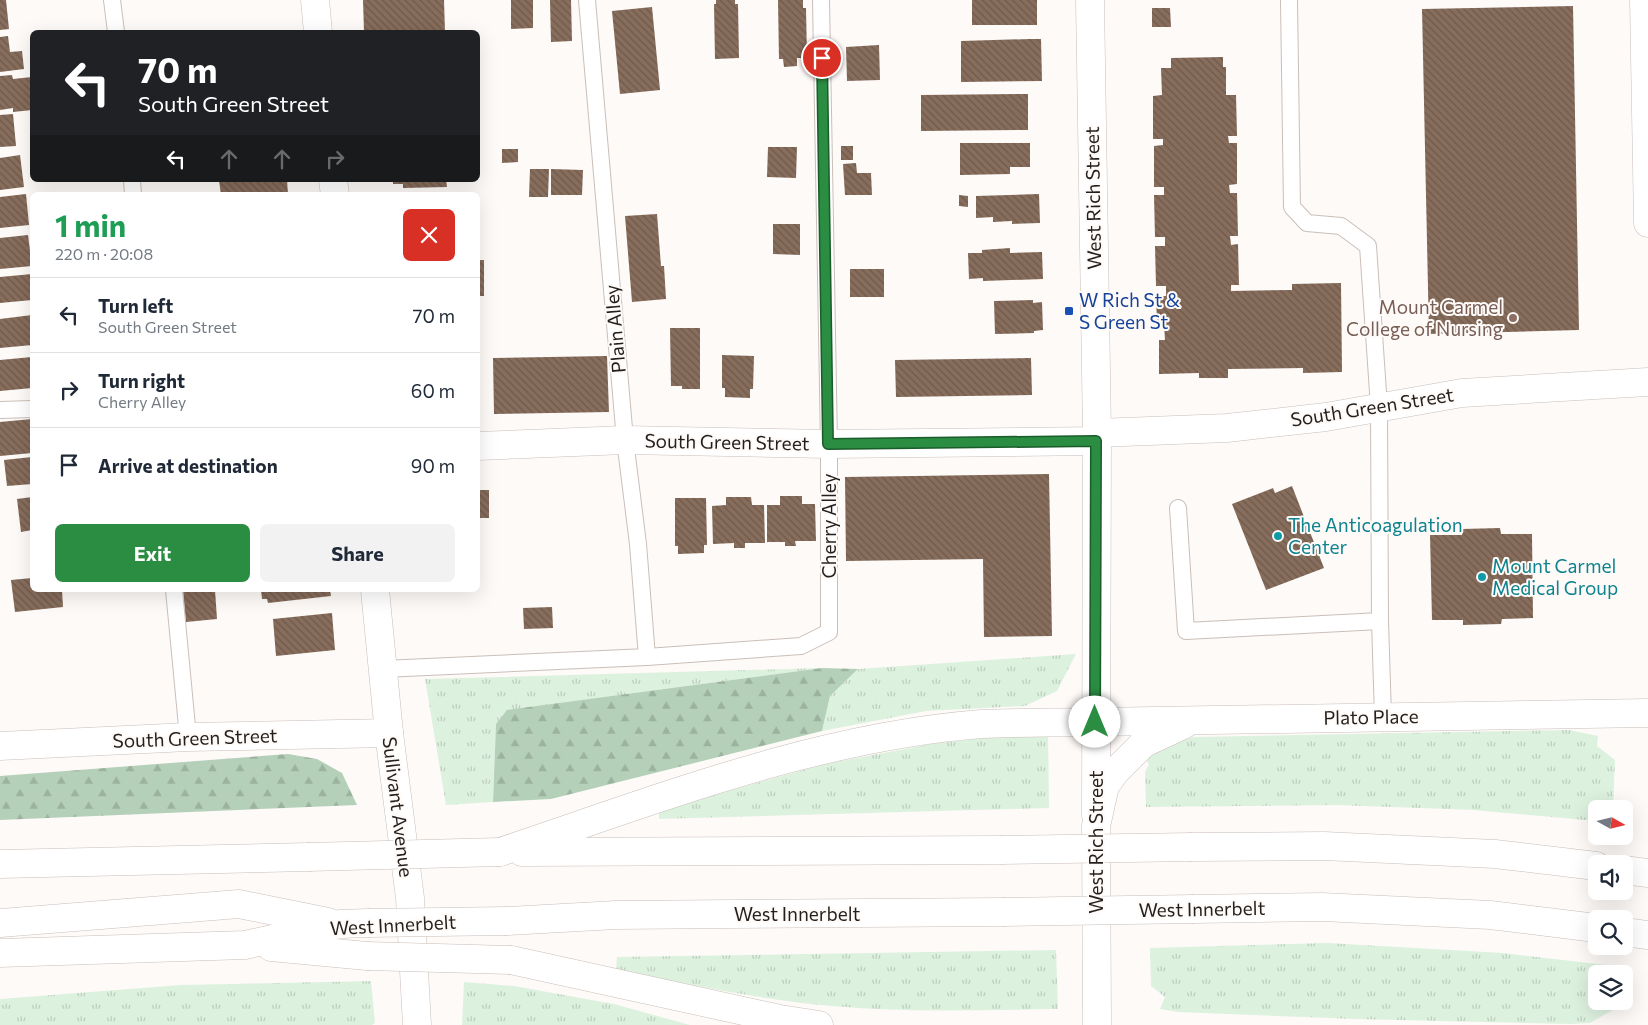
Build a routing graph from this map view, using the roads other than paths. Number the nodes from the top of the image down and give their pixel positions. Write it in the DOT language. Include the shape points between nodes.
graph roads {
  1 [pos="112,0"];
  2 [pos="315,0"];
  3 [pos="586,0"];
  4 [pos="821,0"];
  5 [pos="1090,0"];
  6 [pos="1289,0"];
  7 [pos="1644,0"];
  8 [pos="116,30"];
  9 [pos="318,30"];
  10 [pos="1648,223"];
  11 [pos="1648,382"];
  12 [pos="1380,408"];
  13 [pos="0,410"];
  14 [pos="30,410"];
  15 [pos="1097,437"];
  16 [pos="625,440"];
  17 [pos="828,444"];
  18 [pos="480,446"];
  19 [pos="1178,508"];
  20 [pos="174,592"];
  21 [pos="375,592"];
  22 [pos="1380,621"];
  23 [pos="647,657"];
  24 [pos="383,669"];
  25 [pos="1648,713"];
  26 [pos="1383,717"];
  27 [pos="1193,720"];
  28 [pos="1095,722"];
  29 [pos="389,733"];
  30 [pos="188,737"];
  31 [pos="0,746"];
  32 [pos="1096,826"];
  33 [pos="500,852"];
  34 [pos="0,864"];
  35 [pos="1588,865"];
  36 [pos="1633,871"];
  37 [pos="1648,873"];
  38 [pos="0,923"];
  39 [pos="340,924"];
  40 [pos="1588,927"];
  41 [pos="1633,933"];
  42 [pos="1648,935"];
  43 [pos="245,945"];
  44 [pos="0,953"];
  45 [pos="417,1025"];
  46 [pos="819,1025"];
  47 [pos="1097,1025"];
  1 -- 8 [label="lane"];
  2 -- 9 [label="main road"];
  3 -- 16 [label="lane, Plain Alley"];
  4 -- 17 [label="lane, Cherry Alley"];
  5 -- 15 [label="main road, West Rich Street"];
  6 -- 12 [label="lane" via="1292,207 1307,223 1341,226 1368,246"];
  7 -- 10 [label="main road"];
  11 -- 12 [label="main road, South Green Street" via="1462,393"];
  12 -- 15 [label="main road, South Green Street" via="1226,428"];
  12 -- 22 [label="lane"];
  13 -- 14 [label="lane"];
  15 -- 17 [label="main road, South Green Street"];
  15 -- 28 [label="main road, West Rich Street"];
  16 -- 17 [label="main road, South Green Street"];
  16 -- 18 [label="main road, South Green Street"];
  16 -- 23 [label="lane, Plain Alley"];
  17 -- 23 [label="lane, Cherry Alley" via="829,632 801,646"];
  19 -- 22 [label="lane" via="1186,631"];
  20 -- 30 [label="lane"];
  21 -- 24 [label="main road, Sullivant Avenue"];
  22 -- 26 [label="lane"];
  23 -- 24 [label="lane"];
  24 -- 29 [label="main road, Sullivant Avenue"];
  25 -- 26 [label="main road, Plato Place"];
  26 -- 27 [label="main road, Plato Place"];
  27 -- 28 [label="main road, Plato Place"];
  27 -- 32 [label="main road" via="1144,744 1115,772 1105,786"];
  28 -- 32 [label="main road, West Rich Street"];
  28 -- 33 [label="main road, Plato Place" via="981,724 872,740 759,768"];
  29 -- 30 [label="main road, South Green Street"];
  29 -- 45 [label="main road, Sullivant Avenue" via="410,898"];
  30 -- 31 [label="main road, South Green Street"];
  32 -- 47 [label="main road, West Rich Street"];
  33 -- 34 [label="main road, bridge"];
  33 -- 35 [label="main road, bridge" via="1324,846 1495,854"];
  36 -- 37 [label="main road"];
  38 -- 39 [label="main road" via="239,904"];
  39 -- 40 [label="main road, West Innerbelt, bridge" via="616,915 1322,907 1490,915"];
  39 -- 43 [label="main road, West Innerbelt"];
  41 -- 42 [label="main road"];
  43 -- 44 [label="main road, West Innerbelt"];
  43 -- 46 [label="main road, bridge" via="368,956 511,960"];
}
